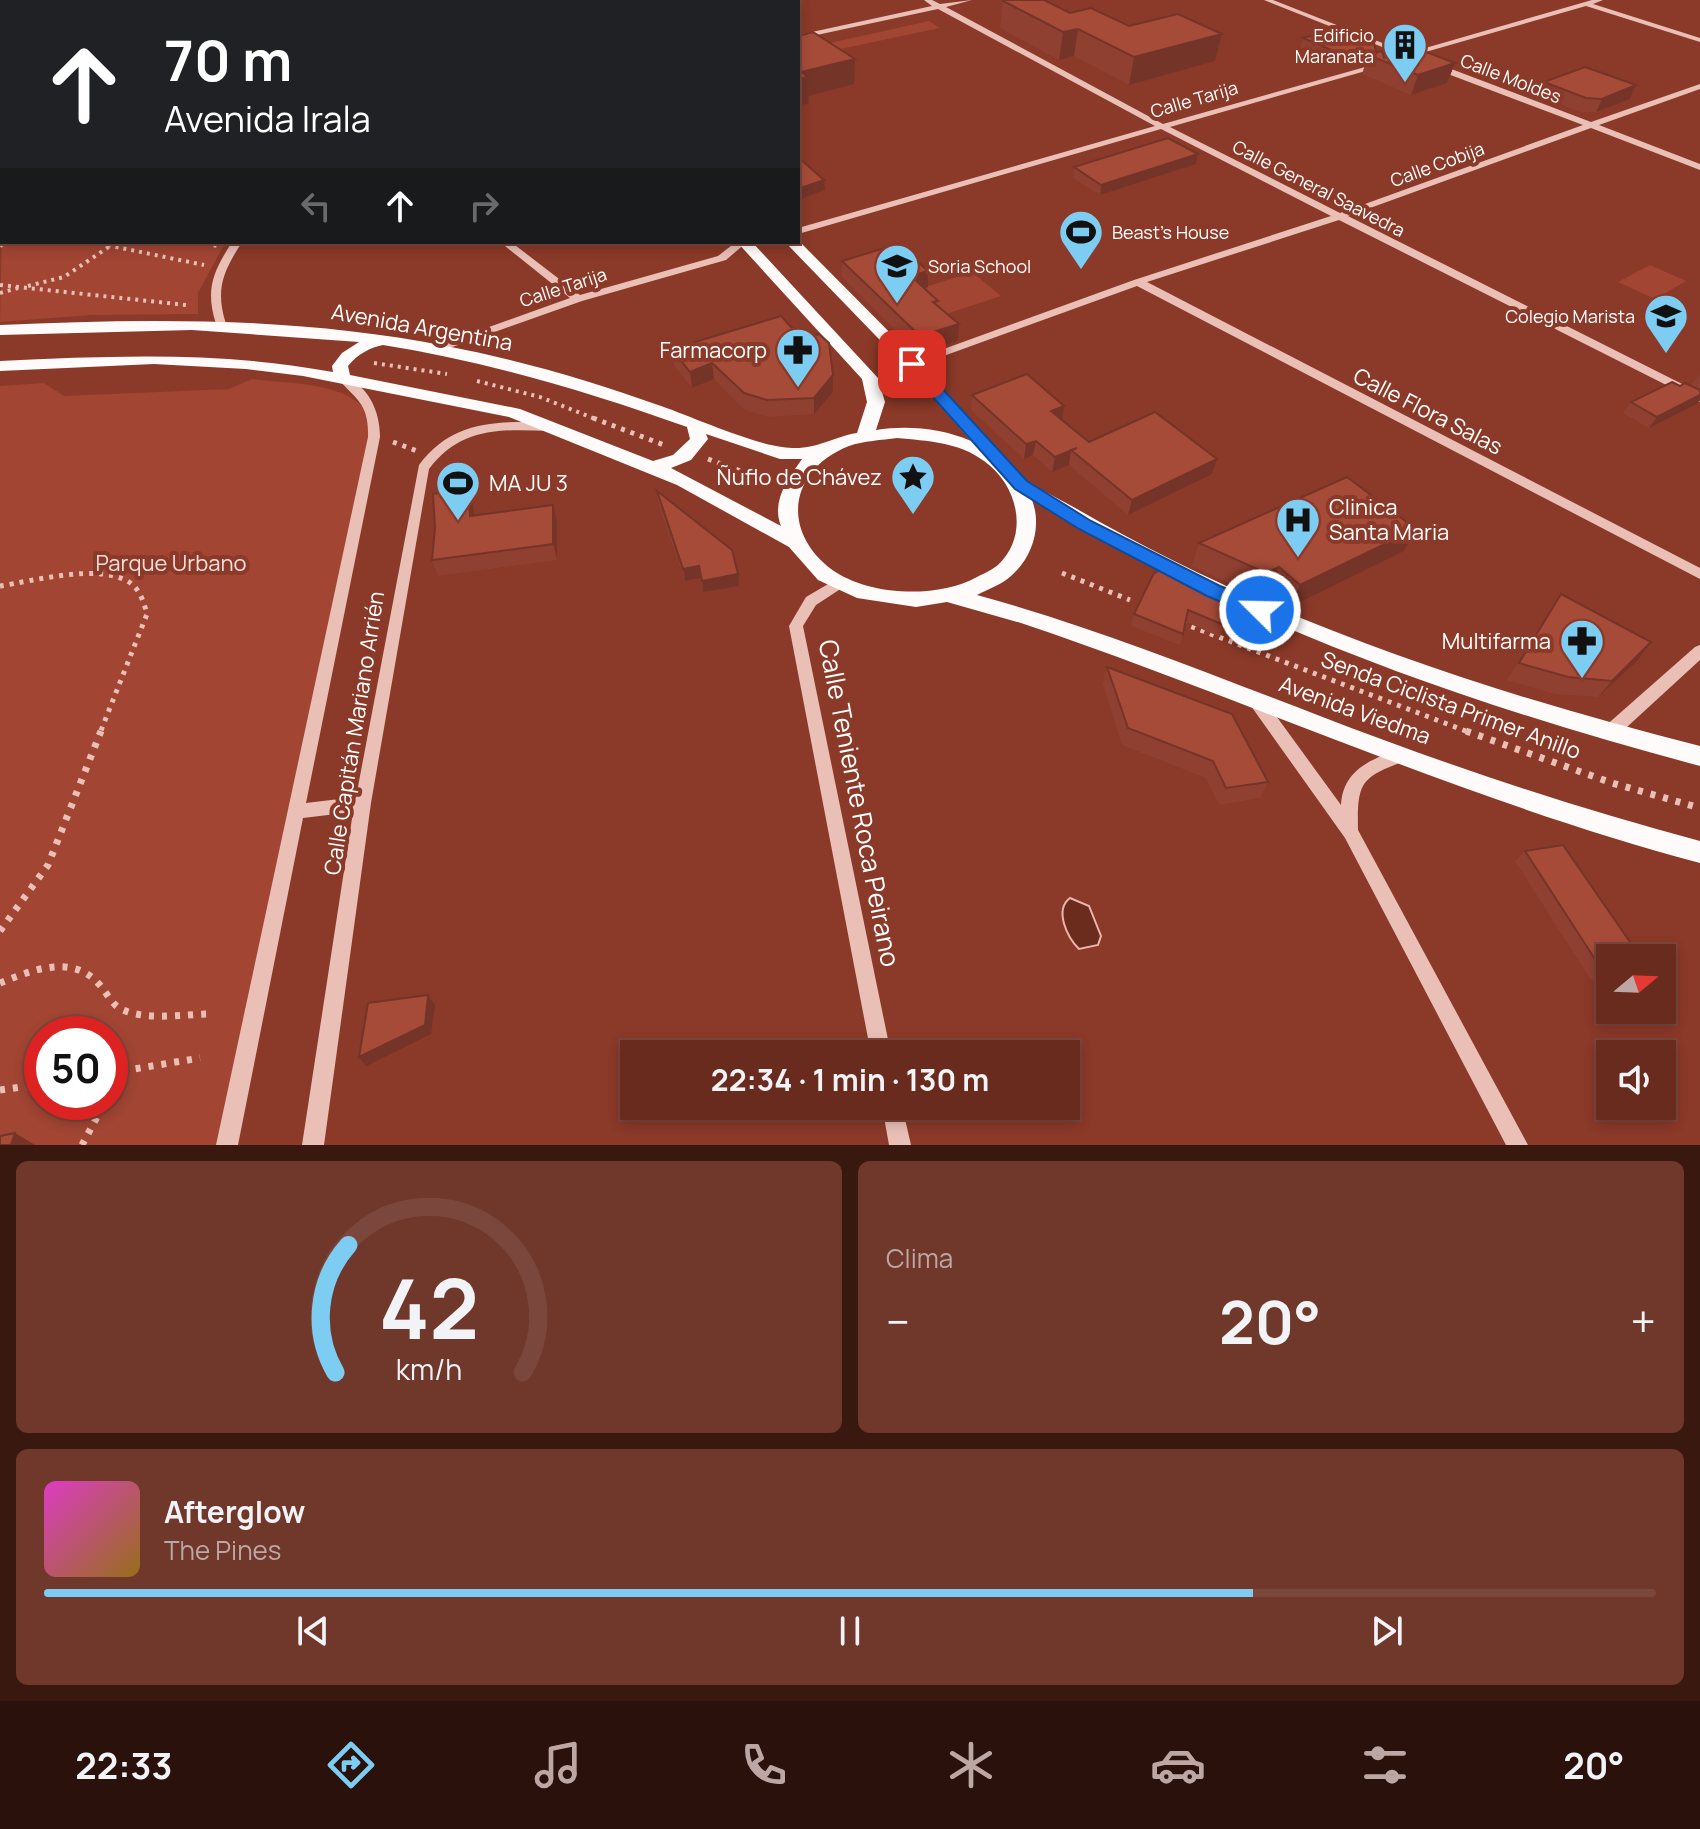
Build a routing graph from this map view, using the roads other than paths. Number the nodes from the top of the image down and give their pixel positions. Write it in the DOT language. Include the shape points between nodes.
graph roads {
  1 [pos="927,0"];
  2 [pos="969,0"];
  3 [pos="1267,0"];
  4 [pos="1573,0"];
  5 [pos="1600,0"];
  6 [pos="1587,4"];
  7 [pos="939,6"];
  8 [pos="800,37"];
  9 [pos="1700,40"];
  10 [pos="1408,55"];
  11 [pos="1700,86"];
  12 [pos="1590,125"];
  13 [pos="1163,127"];
  14 [pos="1700,167"];
  15 [pos="1340,216"];
  16 [pos="800,230"];
  17 [pos="236,244"];
  18 [pos="508,244"];
  19 [pos="740,244"];
  20 [pos="745,244"];
  21 [pos="794,244"];
  22 [pos="1138,282"];
  23 [pos="578,299"];
  24 [pos="221,324"];
  25 [pos="0,330"];
  26 [pos="388,340"];
  27 [pos="437,349"];
  28 [pos="912,364"];
  29 [pos="0,366"];
  30 [pos="343,378"];
  31 [pos="1700,398"];
  32 [pos="695,426"];
  33 [pos="549,427"];
  34 [pos="865,436"];
  35 [pos="822,453"];
  36 [pos="998,461"];
  37 [pos="652,467"];
  38 [pos="1021,485"];
  39 [pos="794,542"];
  40 [pos="1700,574"];
  41 [pos="840,582"];
  42 [pos="949,595"];
  43 [pos="1700,651"];
  44 [pos="1257,702"];
  45 [pos="1609,733"];
  46 [pos="1402,755"];
  47 [pos="1700,756"];
  48 [pos="363,803"];
  49 [pos="295,812"];
  50 [pos="1351,833"];
  51 [pos="1700,852"];
  52 [pos="878,1040"];
  53 [pos="895,1120"];
  54 [pos="227,1145"];
  55 [pos="313,1145"];
  56 [pos="900,1145"];
  57 [pos="1517,1145"];
  1 -- 7 [label="street, Calle General Saavedra"];
  2 -- 7 [label="street"];
  3 -- 10 [label="street, Calle Moldes"];
  4 -- 6 [label="street"];
  5 -- 6 [label="street, Calle Tarija"];
  6 -- 9 [label="street"];
  6 -- 10 [label="street, Calle Tarija"];
  7 -- 8 [label="street"];
  7 -- 13 [label="street, Calle General Saavedra"];
  10 -- 12 [label="street, Calle Moldes"];
  10 -- 13 [label="street, Calle Tarija"];
  11 -- 12 [label="street, Calle Cobija"];
  12 -- 14 [label="street, Calle Moldes"];
  12 -- 15 [label="street, Calle Cobija"];
  13 -- 15 [label="street, Calle General Saavedra"];
  13 -- 16 [label="street, Calle Tarija"];
  15 -- 22 [label="street, Calle Cobija"];
  15 -- 31 [label="street, Calle General Saavedra"];
  17 -- 24 [label="street" via="212,300"];
  18 -- 23 [label="street"];
  19 -- 23 [label="street, Calle Tarija" via="722,258"];
  20 -- 34 [label="main road" via="870,378 876,402"];
  21 -- 28 [label="main road"];
  22 -- 28 [label="street, Calle Cobija"];
  22 -- 40 [label="street, Calle Flora Salas"];
  23 -- 27 [label="street, Calle Tarija"];
  24 -- 25 [label="main road, Avenida Argentina"];
  24 -- 26 [label="main road, Avenida Argentina"];
  26 -- 27 [label="main road, Avenida Argentina"];
  26 -- 30 [label="main road" via="355,350 340,366"];
  27 -- 32 [label="main road, Avenida Argentina" via="525,369"];
  28 -- 36 [label="main road"];
  29 -- 30 [label="main road" via="154,359 246,364"];
  30 -- 33 [label="main road" via="451,398"];
  30 -- 49 [label="street, Calle Capitán Mariano Arrién" via="368,400 375,417 374,437"];
  32 -- 35 [label="main road, Avenida Argentina" via="780,453"];
  32 -- 37 [label="main road" via="699,439 691,454"];
  33 -- 37 [label="main road"];
  33 -- 48 [label="street, Calle Capitán Mariano Arrién" via="490,427 464,433 441,445 423,468"];
  34 -- 35 [label="main road"];
  34 -- 36 [label="main road" via="907,431 938,435"];
  35 -- 39 [label="main road" via="800,473 788,496 787,522"];
  36 -- 38 [label="main road"];
  37 -- 39 [label="main road"];
  38 -- 42 [label="main road" via="1031,520 1020,552 991,579"];
  38 -- 45 [label="main road" via="1085,525 1226,597 1419,673"];
  39 -- 41 [label="main road" via="807,559"];
  41 -- 42 [label="main road" via="891,598"];
  41 -- 52 [label="street, Calle Teniente Roca Peirano" via="811,601 796,626"];
  42 -- 44 [label="main road, Avenida Viedma" via="1031,617"];
  43 -- 45 [label="street"];
  44 -- 46 [label="main road, Avenida Viedma"];
  44 -- 50 [label="street"];
  45 -- 47 [label="main road"];
  46 -- 50 [label="street" via="1368,766 1354,780 1347,804"];
  46 -- 51 [label="main road, Avenida Viedma" via="1549,809"];
  48 -- 49 [label="street"];
  48 -- 55 [label="street, Calle Capitán Mariano Arrién"];
  49 -- 54 [label="street, Calle Capitán Mariano Arrién"];
  50 -- 57 [label="street"];
  53 -- 56 [label="street"];
}
